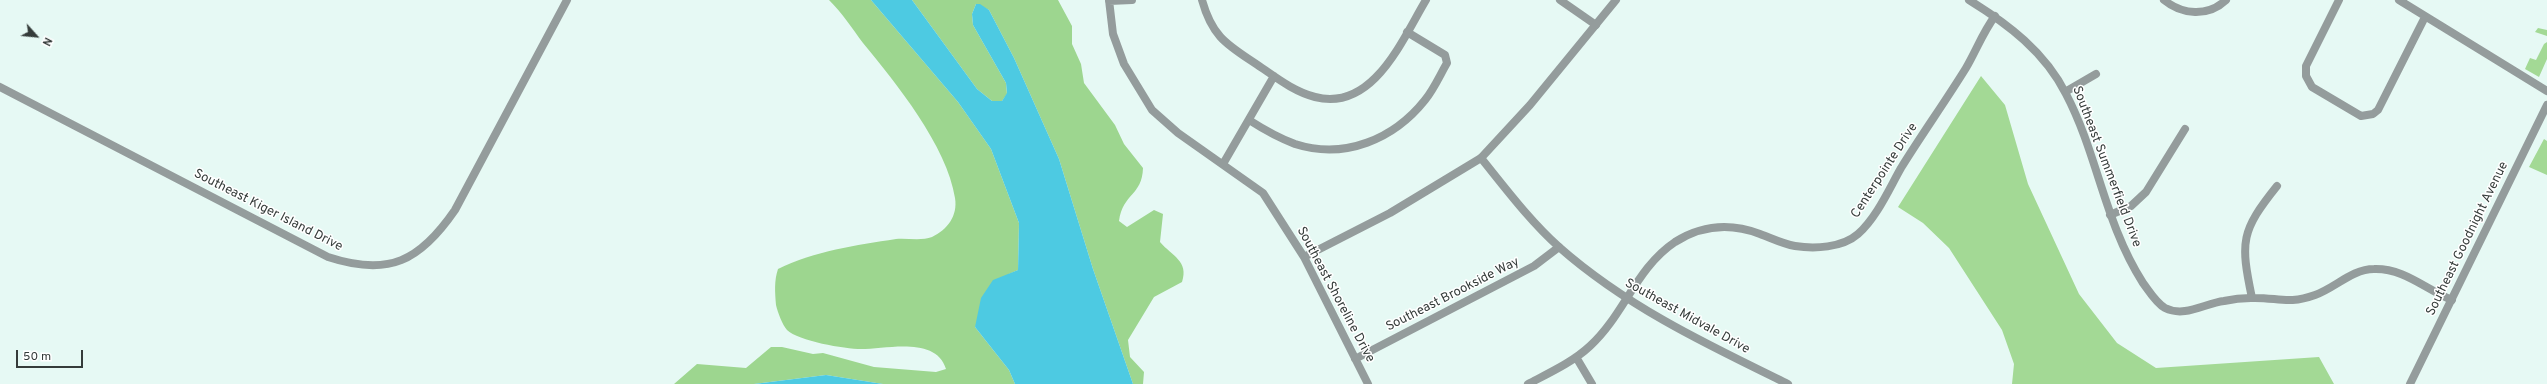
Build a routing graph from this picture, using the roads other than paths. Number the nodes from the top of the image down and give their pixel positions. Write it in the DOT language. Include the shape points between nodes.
graph roads {
  1 [pos="567,0"];
  2 [pos="1109,0"];
  3 [pos="1132,0"];
  4 [pos="1202,0"];
  5 [pos="1426,0"];
  6 [pos="1560,0"];
  7 [pos="1616,0"];
  8 [pos="1969,0"];
  9 [pos="2164,0"];
  10 [pos="2226,0"];
  11 [pos="2339,0"];
  12 [pos="2399,0"];
  13 [pos="1995,16"];
  14 [pos="2425,17"];
  15 [pos="1596,25"];
  16 [pos="1407,32"];
  17 [pos="2096,74"];
  18 [pos="1274,76"];
  19 [pos="0,86"];
  20 [pos="2547,91"];
  21 [pos="2065,92"];
  22 [pos="2547,105"];
  23 [pos="1249,120"];
  24 [pos="2185,129"];
  25 [pos="1482,158"];
  26 [pos="1223,164"];
  27 [pos="2277,186"];
  28 [pos="2110,215"];
  29 [pos="1559,248"];
  30 [pos="1304,257"];
  31 [pos="1625,298"];
  32 [pos="2252,298"];
  33 [pos="2452,300"];
  34 [pos="1576,357"];
  35 [pos="1355,359"];
  36 [pos="1368,384"];
  37 [pos="1528,384"];
  38 [pos="1592,384"];
  39 [pos="1788,384"];
  40 [pos="2410,384"];
  1 -- 19 [label="street, Southeast Kiger Island Drive" via="455,210 440,233 427,246 406,259 385,266 365,266 328,257"];
  2 -- 3 [label="street"];
  2 -- 26 [label="street, Southeast Shoreline Drive" via="1113,34 1124,64 1152,110 1178,133"];
  4 -- 18 [label="street" via="1208,21 1224,42"];
  5 -- 16 [label="street"];
  6 -- 15 [label="street"];
  7 -- 15 [label="street"];
  8 -- 13 [label="street, Southeast Summerfield Drive"];
  9 -- 10 [label="street" via="2180,10 2196,13 2214,8"];
  11 -- 14 [label="street" via="2306,66 2306,76 2312,86 2361,116 2373,114 2378,110"];
  12 -- 14 [label="street"];
  13 -- 21 [label="street, Southeast Summerfield Drive" via="2014,30 2045,62"];
  13 -- 31 [label="street, Centerpointe Drive" via="1967,67 1880,205 1858,234 1833,245 1806,248 1743,228 1715,227 1701,230 1675,242 1661,253"];
  14 -- 20 [label="street"];
  15 -- 25 [label="street"];
  16 -- 18 [label="street" via="1384,69 1365,88 1351,95 1331,100 1314,97"];
  16 -- 23 [label="street" via="1444,55 1447,63 1426,99 1404,123 1377,140 1350,148 1296,144"];
  17 -- 21 [label="street"];
  18 -- 23 [label="street"];
  21 -- 28 [label="street, Southeast Summerfield Drive"];
  22 -- 33 [label="street, Southeast Goodnight Avenue"];
  23 -- 26 [label="street"];
  24 -- 28 [label="street" via="2146,192 2132,206"];
  25 -- 29 [label="street, Southeast Midvale Drive" via="1535,224"];
  25 -- 30 [label="street" via="1390,213"];
  26 -- 30 [label="street, Southeast Shoreline Drive" via="1263,194"];
  27 -- 32 [label="street" via="2255,213 2244,243 2245,265"];
  28 -- 32 [label="street, Southeast Summerfield Drive" via="2132,265 2149,292 2164,308 2186,312 2222,301"];
  29 -- 31 [label="street, Southeast Midvale Drive"];
  29 -- 35 [label="street, Southeast Brookside Way" via="1534,266"];
  30 -- 35 [label="street, Southeast Shoreline Drive"];
  31 -- 34 [label="street, Centerpointe Drive" via="1600,335"];
  31 -- 39 [label="street, Southeast Midvale Drive" via="1697,339"];
  32 -- 33 [label="street, Southeast Summerfield Drive" via="2295,300 2314,295 2352,274 2372,268 2407,275"];
  33 -- 40 [label="street, Southeast Goodnight Avenue"];
  34 -- 37 [label="street, Centerpointe Drive"];
  34 -- 38 [label="street"];
  35 -- 36 [label="street, Southeast Shoreline Drive"];
}
